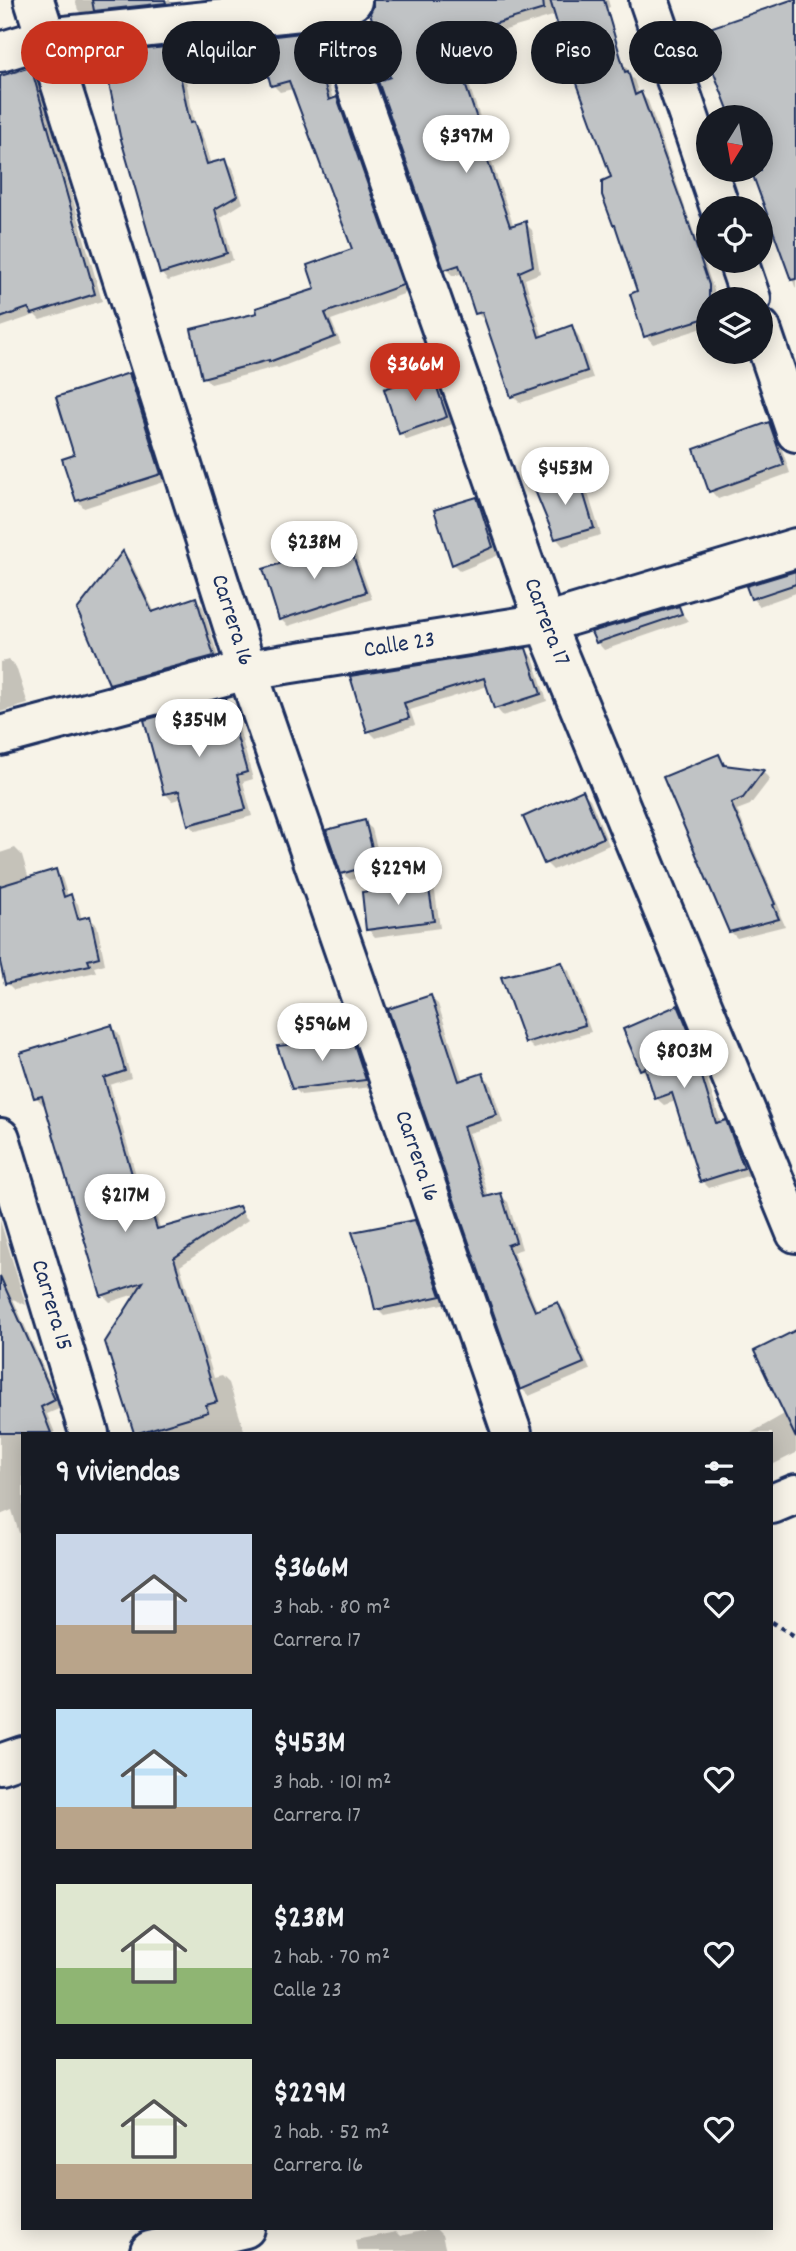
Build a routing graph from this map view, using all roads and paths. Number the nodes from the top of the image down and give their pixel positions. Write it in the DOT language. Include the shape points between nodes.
graph roads {
  1 [pos="34,0"];
  2 [pos="649,0"];
  3 [pos="337,3"];
  4 [pos="41,21"];
  5 [pos="148,26"];
  6 [pos="21,45"];
  7 [pos="0,51"];
  8 [pos="61,84"];
  9 [pos="716,196"];
  10 [pos="773,364"];
  11 [pos="796,432"];
  12 [pos="796,548"];
  13 [pos="545,623"];
  14 [pos="247,670"];
  15 [pos="0,736"];
  16 [pos="0,1138"];
  17 [pos="796,1233"];
  18 [pos="89,1432"];
  19 [pos="512,1432"];
  20 [pos="796,1494"];
  21 [pos="773,1504"];
  22 [pos="773,1623"];
  23 [pos="796,1637"];
  24 [pos="21,1757"];
  25 [pos="0,1764"];
  26 [pos="237,2230"];
  27 [pos="150,2251"];
  1 -- 4 [label="street, Carrera 16"];
  2 -- 9 [label="street"];
  3 -- 5 [label="street"];
  3 -- 13 [label="street, Carrera 17"];
  6 -- 7 [label="street"];
  8 -- 14 [label="street, Carrera 16"];
  10 -- 11 [label="street"];
  12 -- 13 [label="street, Calle 23"];
  13 -- 14 [label="street, Calle 23"];
  13 -- 17 [label="street, Carrera 17"];
  14 -- 15 [label="street, Calle 23"];
  14 -- 19 [label="street, Carrera 16"];
  16 -- 18 [label="street, Carrera 15"];
  20 -- 21 [label="street"];
  22 -- 23 [label="path"];
  24 -- 25 [label="street"];
  26 -- 27 [label="street"];
}
